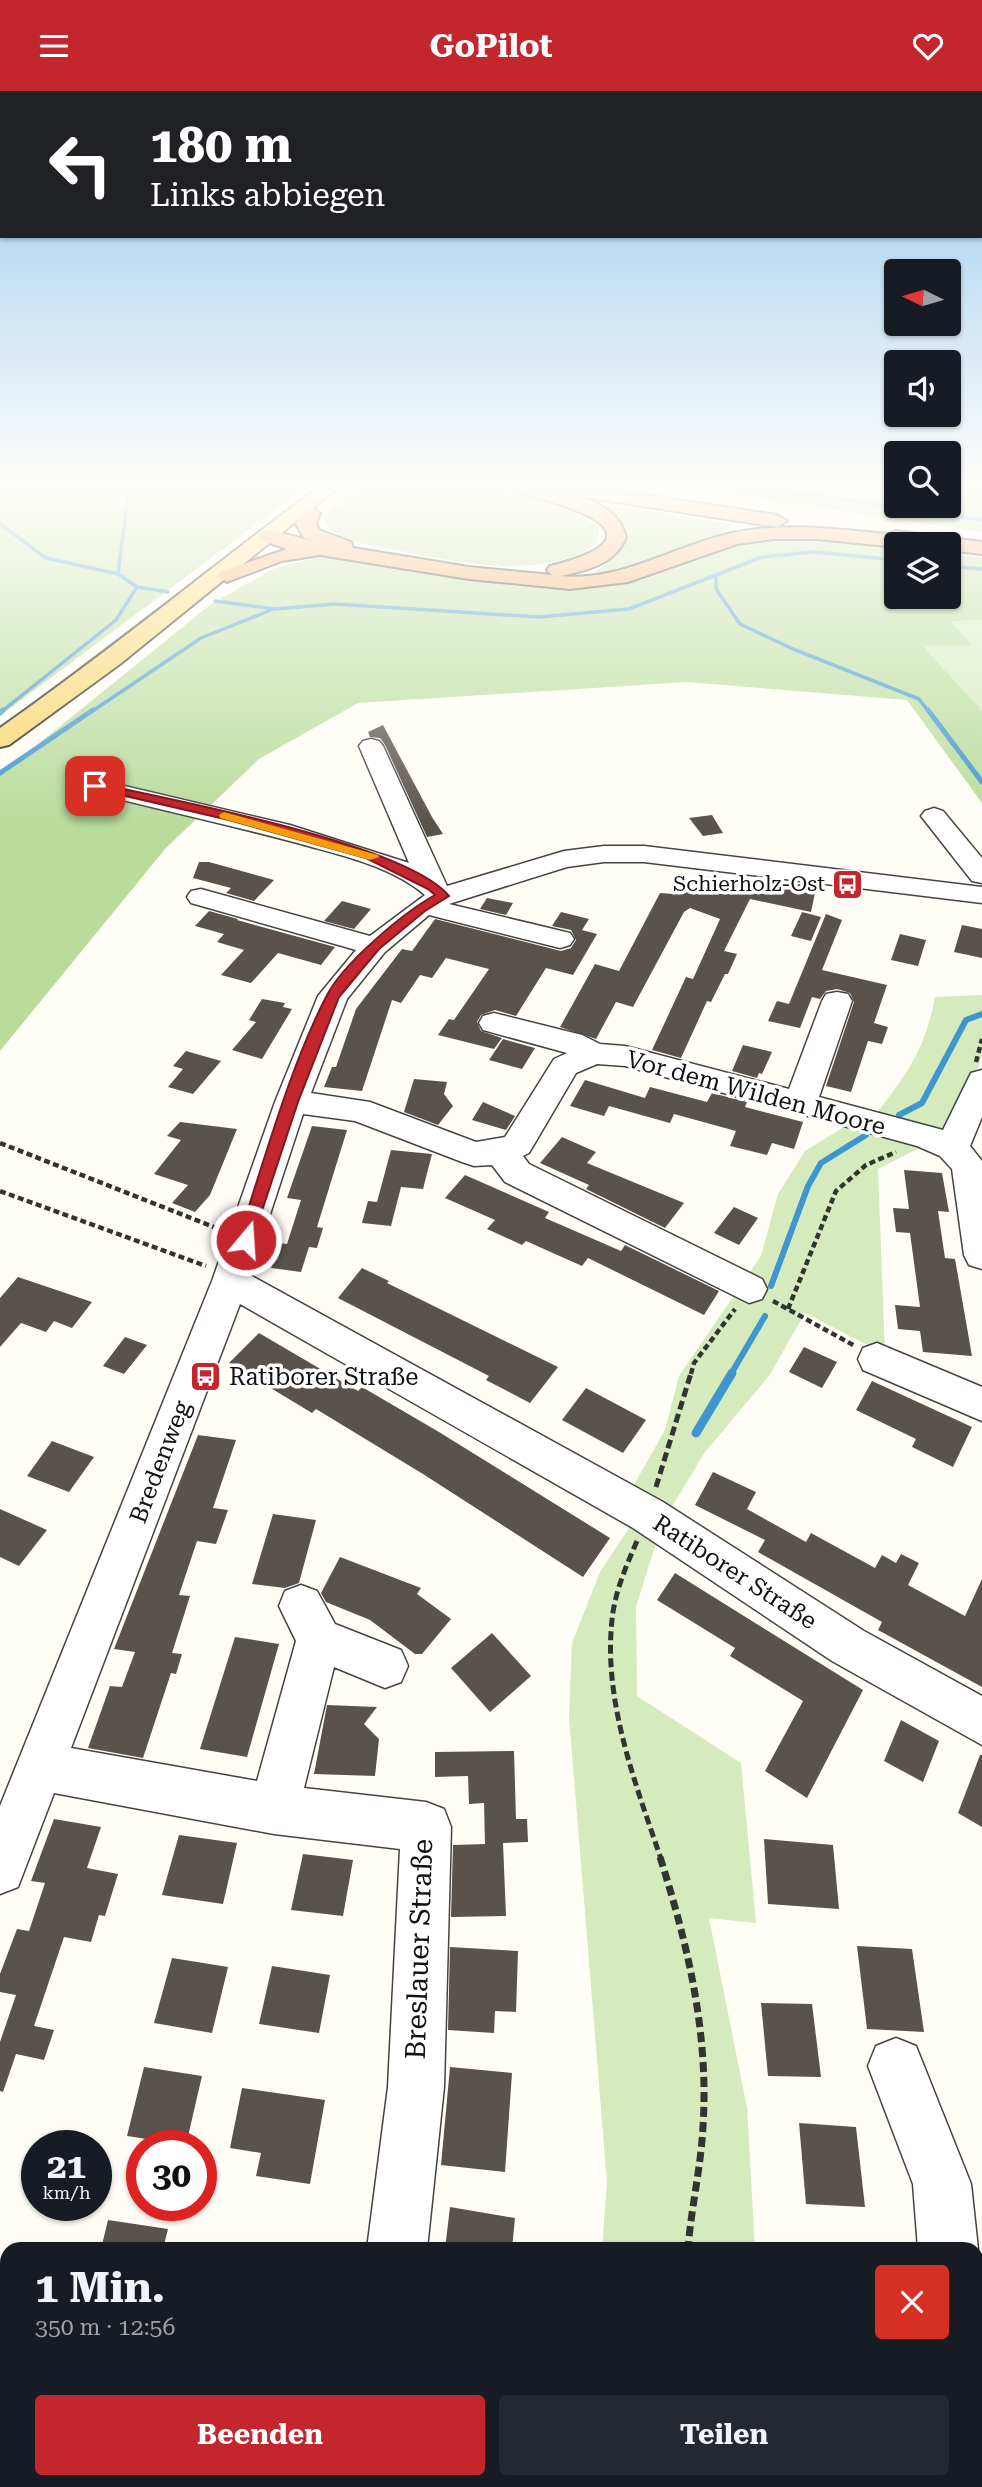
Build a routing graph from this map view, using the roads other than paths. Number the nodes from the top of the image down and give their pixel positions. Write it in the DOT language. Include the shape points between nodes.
graph roads {
  1 [pos="179,601"];
  2 [pos="183,601"];
  3 [pos="192,601"];
  4 [pos="161,622"];
  5 [pos="0,740"];
  6 [pos="371,746"];
  7 [pos="95,786"];
  8 [pos="934,816"];
  9 [pos="982,875"];
  10 [pos="982,895"];
  11 [pos="433,896"];
  12 [pos="201,897"];
  13 [pos="560,939"];
  14 [pos="375,946"];
  15 [pos="837,1002"];
  16 [pos="494,1023"];
  17 [pos="594,1054"];
  18 [pos="978,1073"];
  19 [pos="291,1102"];
  20 [pos="800,1104"];
  21 [pos="940,1143"];
  22 [pos="501,1152"];
  23 [pos="982,1255"];
  24 [pos="230,1281"];
  25 [pos="749,1290"];
  26 [pos="877,1359"];
  27 [pos="982,1405"];
  28 [pos="385,1666"];
  29 [pos="982,1722"];
  30 [pos="21,1792"];
  31 [pos="274,1809"];
  32 [pos="0,1869"];
  33 [pos="896,2066"];
  34 [pos="398,2242"];
  35 [pos="947,2242"];
  1 -- 4 [label="main road"];
  2 -- 4 [label="main road"];
  3 -- 4 [label="main road"];
  4 -- 5 [label="main road"];
  6 -- 11 [label="street"];
  7 -- 11 [label="street" via="370,855"];
  8 -- 9 [label="street"];
  10 -- 11 [label="street" via="644,854 604,854 532,867"];
  11 -- 13 [label="street"];
  11 -- 14 [label="street, Bredenweg"];
  12 -- 14 [label="lane"];
  14 -- 19 [label="street, Bredenweg" via="333,996"];
  15 -- 20 [label="street"];
  16 -- 17 [label="street" via="572,1042"];
  17 -- 20 [label="street, Vor dem Wilden Moore" via="625,1056"];
  17 -- 22 [label="street, Vor dem Wilden Moore" via="565,1066 517,1145"];
  18 -- 21 [label="street"];
  19 -- 22 [label="street" via="359,1110 474,1154"];
  19 -- 24 [label="street, Bredenweg"];
  20 -- 21 [label="street, Vor dem Wilden Moore"];
  21 -- 23 [label="street" via="968,1166"];
  22 -- 25 [label="street" via="517,1173"];
  24 -- 29 [label="street, Ratiborer Straße" via="648,1515 848,1646"];
  24 -- 30 [label="street, Bredenweg"];
  26 -- 27 [label="street"];
  28 -- 31 [label="street" via="310,1622"];
  30 -- 31 [label="street, Breslauer Straße"];
  30 -- 32 [label="street, Bredenweg"];
  31 -- 34 [label="street, Breslauer Straße" via="426,1827 416,2087"];
  33 -- 35 [label="street" via="942,2183"];
}
